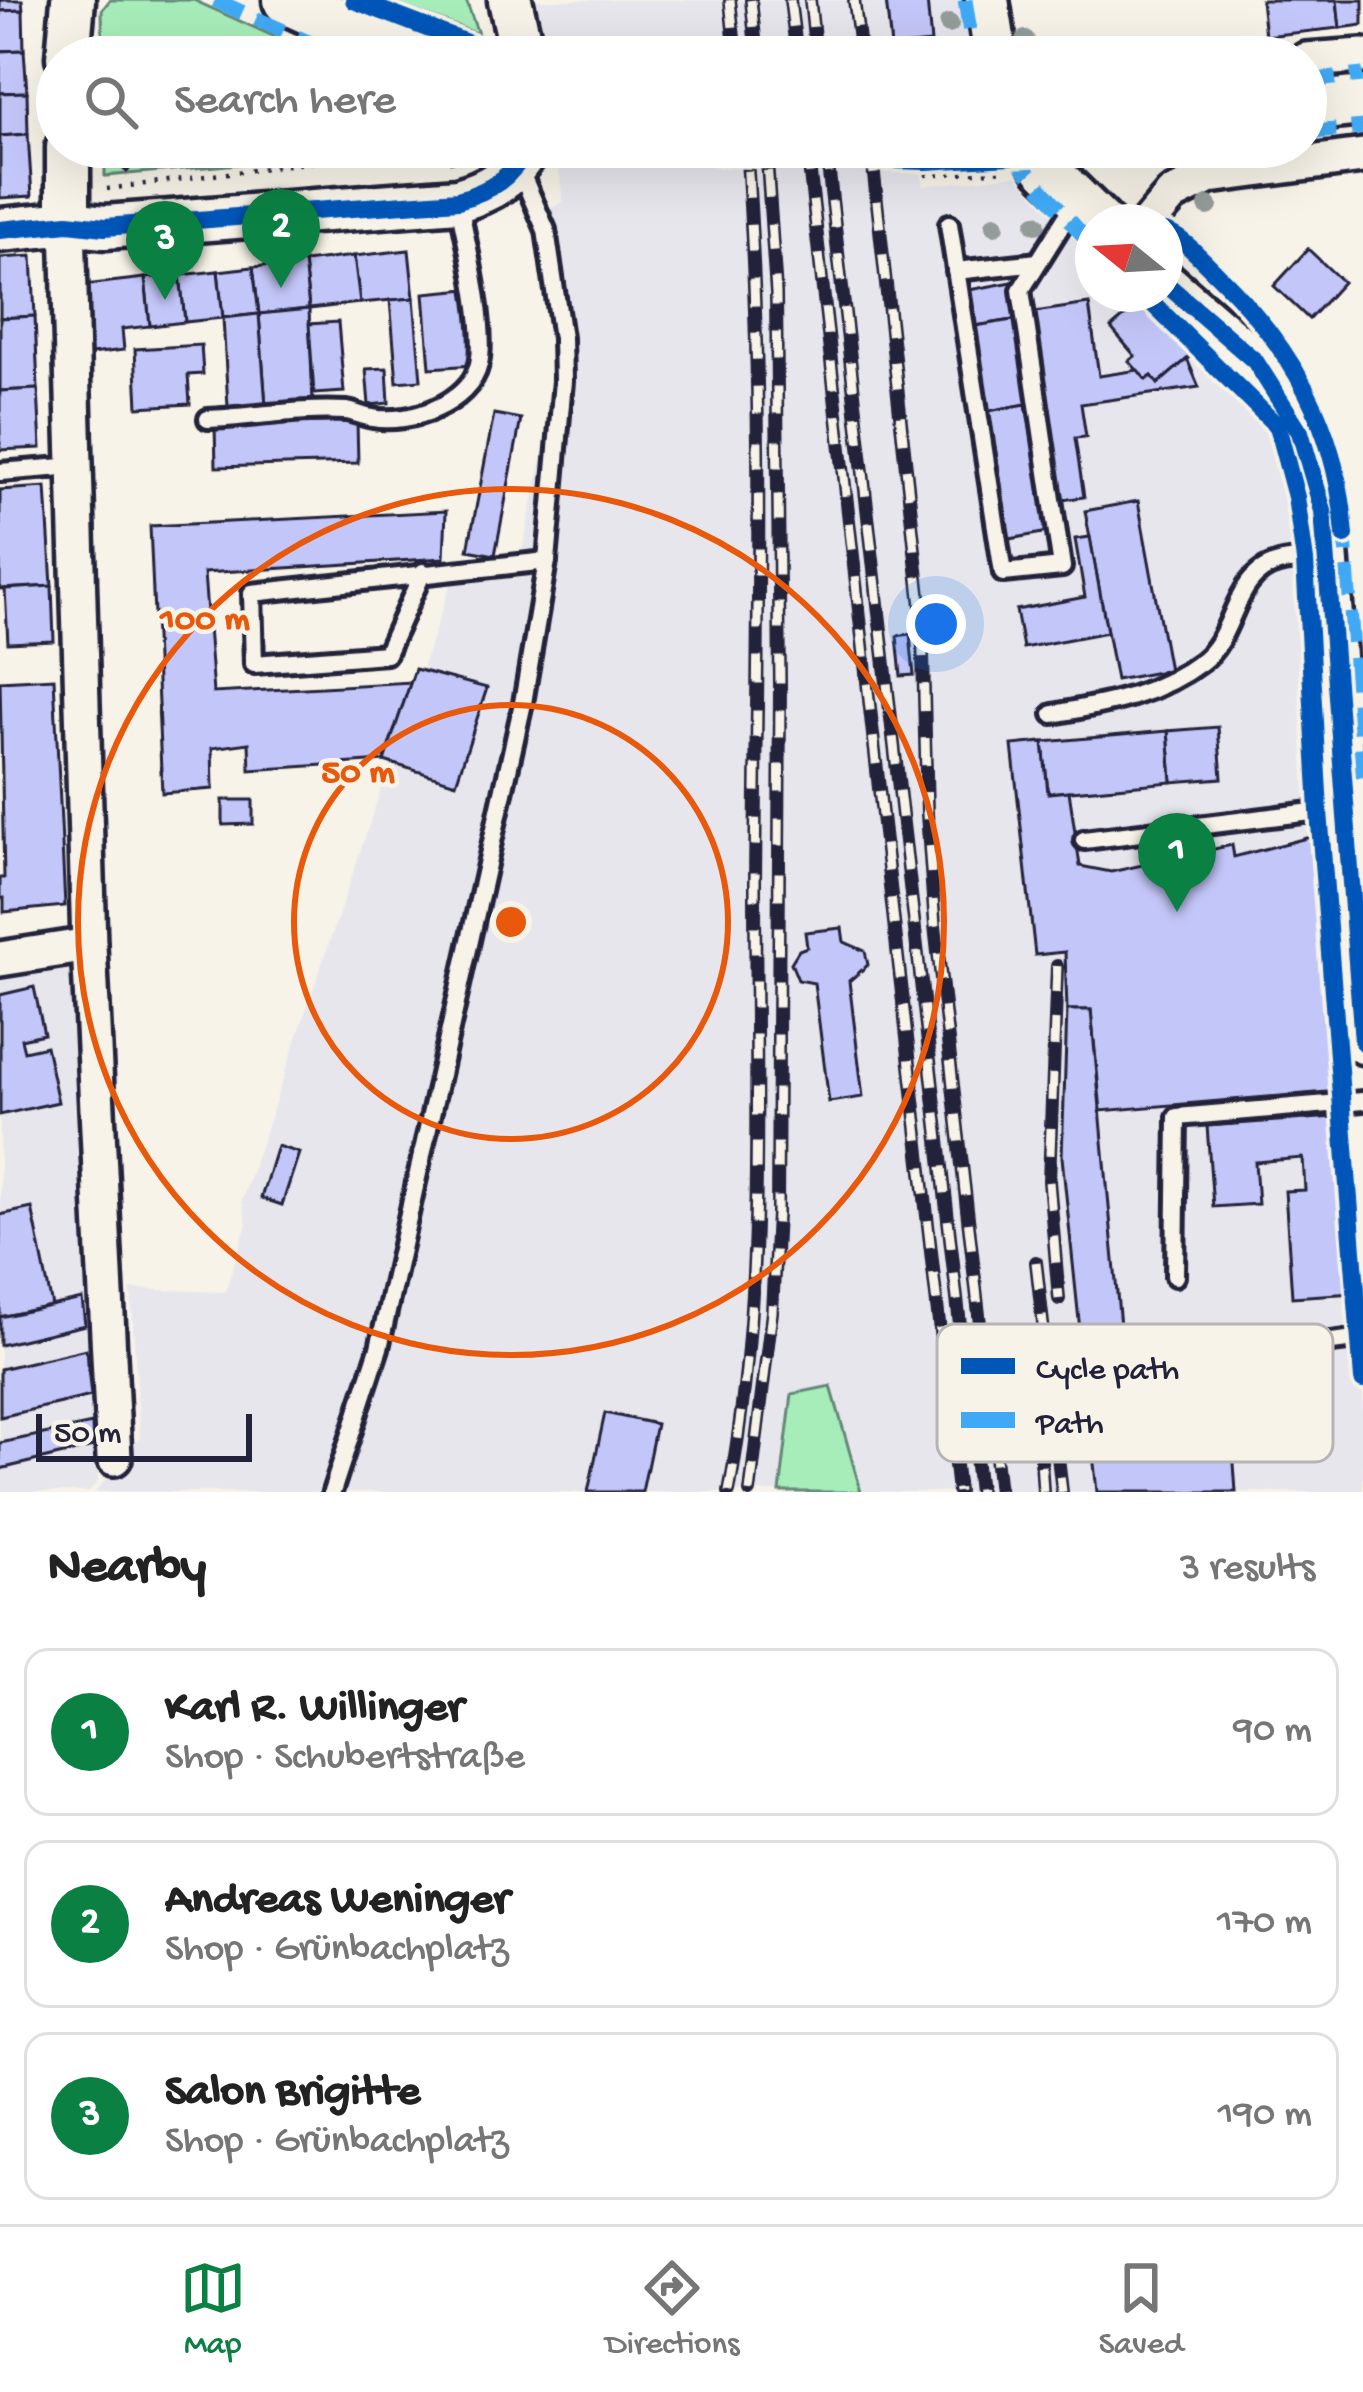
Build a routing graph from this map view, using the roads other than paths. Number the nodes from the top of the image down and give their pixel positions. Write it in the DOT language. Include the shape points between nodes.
graph roads {
  1 [pos="73,0"];
  2 [pos="288,0"];
  3 [pos="987,0"];
  4 [pos="68,36"];
  5 [pos="365,36"];
  6 [pos="993,36"];
  7 [pos="1363,56"];
  8 [pos="1327,59"];
  9 [pos="1363,101"];
  10 [pos="1327,105"];
  11 [pos="1363,156"];
  12 [pos="1327,161"];
  13 [pos="68,168"];
  14 [pos="511,168"];
  15 [pos="527,168"];
  16 [pos="1042,168"];
  17 [pos="1271,168"];
  18 [pos="458,200"];
  19 [pos="1081,204"];
  20 [pos="1164,204"];
  21 [pos="68,208"];
  22 [pos="949,224"];
  23 [pos="1075,225"];
  24 [pos="0,230"];
  25 [pos="1039,262"];
  26 [pos="956,271"];
  27 [pos="1183,299"];
  28 [pos="208,419"];
  29 [pos="76,466"];
  30 [pos="0,472"];
  31 [pos="1327,559"];
  32 [pos="548,561"];
  33 [pos="423,572"];
  34 [pos="1053,714"];
  35 [pos="1345,808"];
  36 [pos="1084,840"];
  37 [pos="1358,906"];
  38 [pos="89,945"];
  39 [pos="0,959"];
  40 [pos="1363,1042"];
  41 [pos="1363,1101"];
  42 [pos="1175,1276"];
  43 [pos="1363,1338"];
  44 [pos="1333,1342"];
  45 [pos="114,1458"];
  46 [pos="332,1492"];
  1 -- 4 [label="street"];
  2 -- 5 [label="main road"];
  3 -- 6 [label="street"];
  7 -- 8 [label="street"];
  9 -- 10 [label="main road"];
  11 -- 12 [label="street"];
  13 -- 21 [label="street"];
  14 -- 18 [label="street" via="489,191"];
  15 -- 32 [label="lane" via="562,338"];
  16 -- 19 [label="street"];
  17 -- 20 [label="street" via="1210,176"];
  18 -- 21 [label="street" via="105,226"];
  18 -- 28 [label="lane" via="480,361 451,402 376,419 349,411"];
  21 -- 24 [label="street"];
  21 -- 29 [label="street"];
  22 -- 26 [label="lane"];
  23 -- 25 [label="lane"];
  25 -- 26 [label="lane"];
  25 -- 26 [label="lane" via="1022,290 1063,567 1003,573"];
  27 -- 31 [label="street" via="1255,361 1300,432 1323,511"];
  29 -- 30 [label="lane"];
  29 -- 38 [label="street"];
  31 -- 34 [label="lane" via="1278,563 1256,574 1203,662 1134,699"];
  31 -- 35 [label="street"];
  32 -- 33 [label="lane"];
  32 -- 46 [label="lane" via="379,1348"];
  33 -- 33 [label="lane" via="252,593 254,664 386,654"];
  35 -- 36 [label="lane"];
  35 -- 37 [label="street"];
  37 -- 40 [label="street"];
  38 -- 39 [label="street"];
  38 -- 45 [label="street"];
  41 -- 42 [label="lane" via="1177,1117"];
  43 -- 44 [label="lane"];
}
